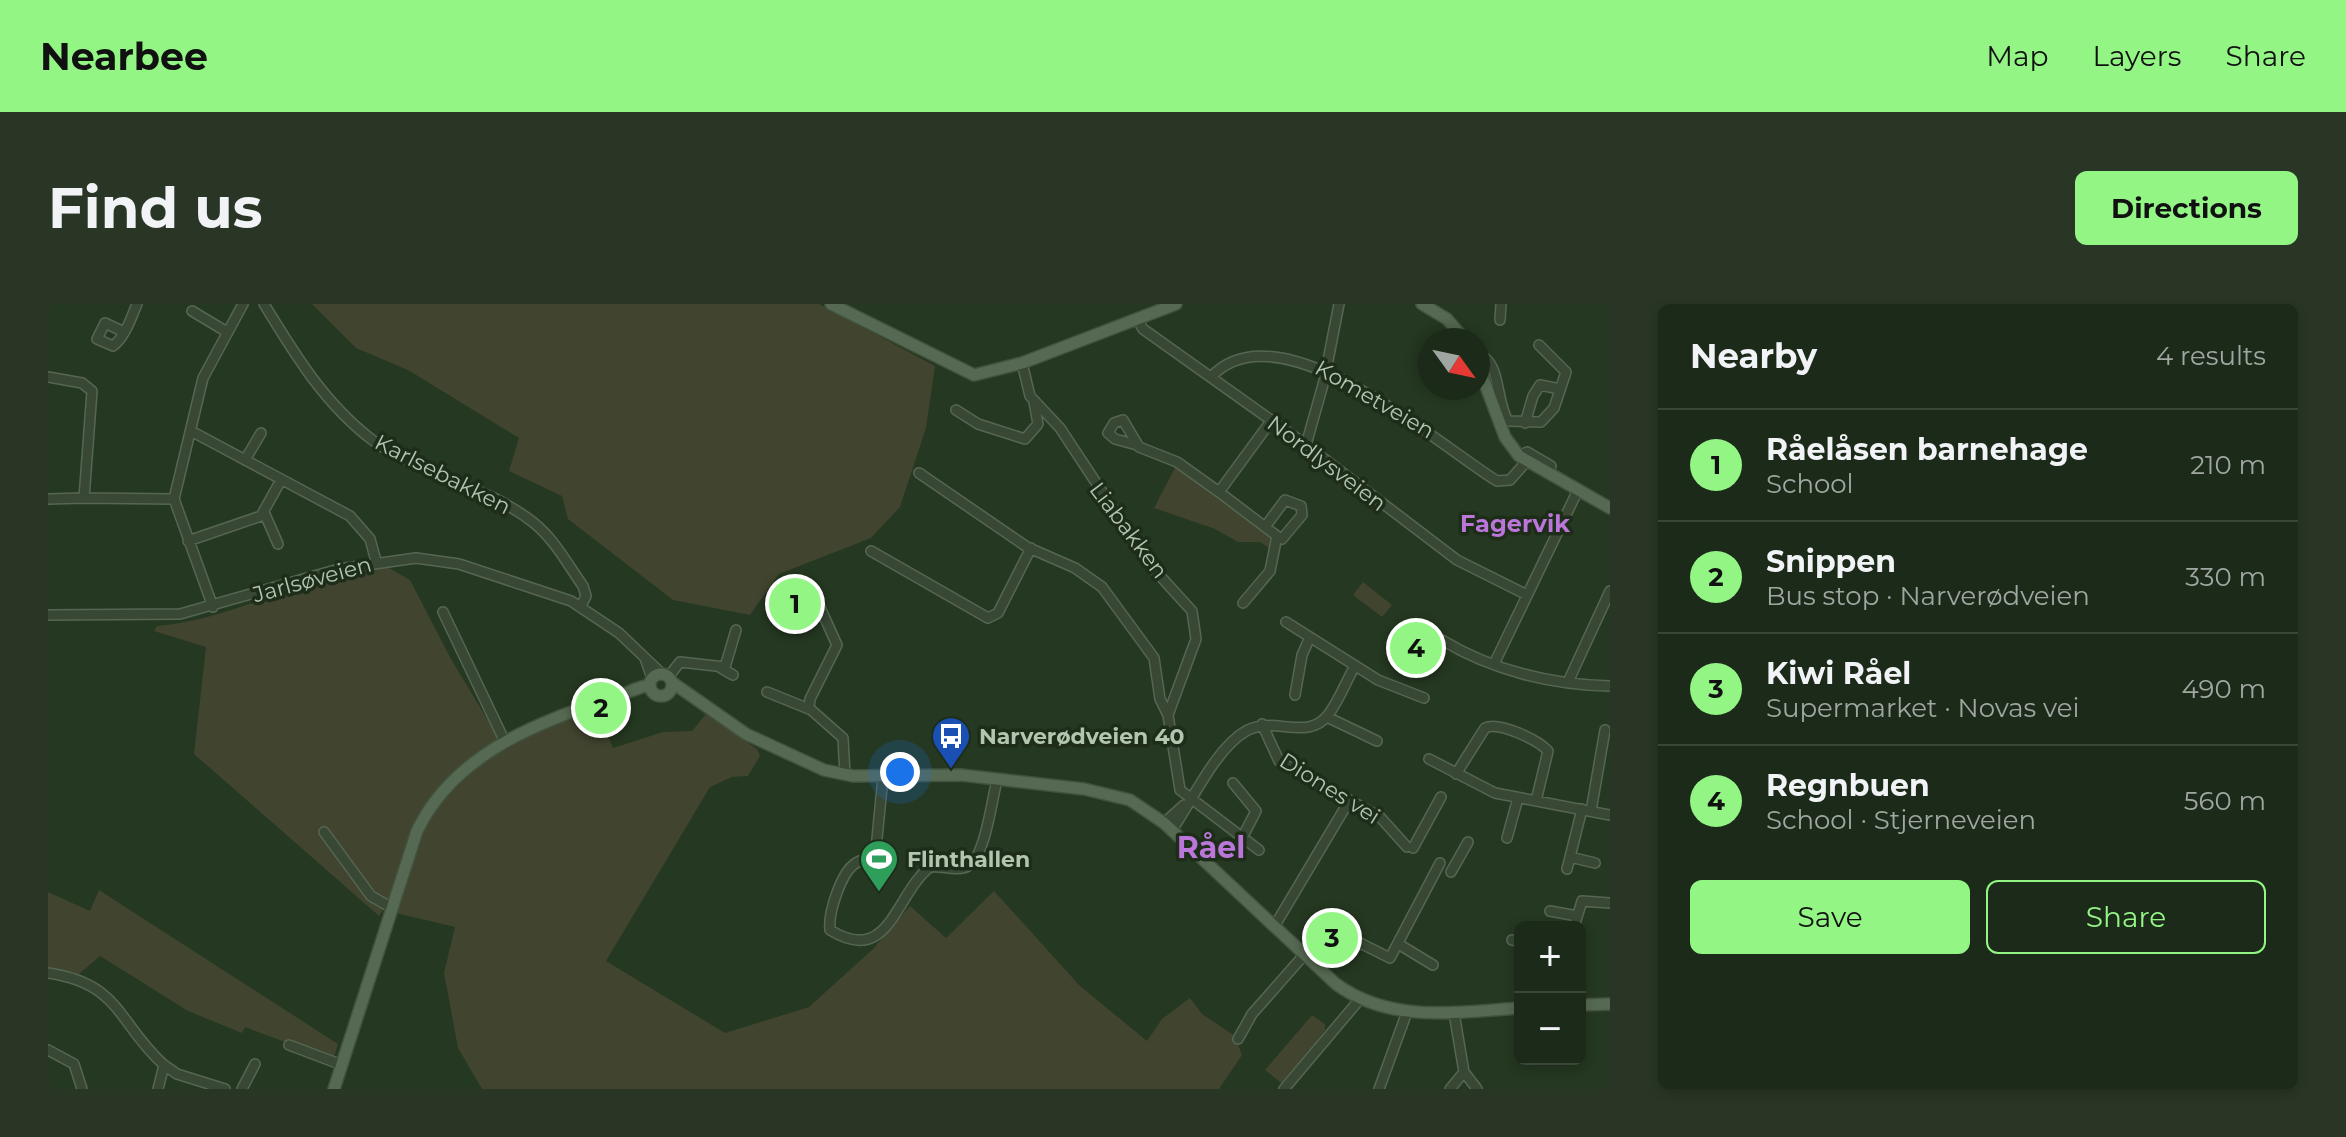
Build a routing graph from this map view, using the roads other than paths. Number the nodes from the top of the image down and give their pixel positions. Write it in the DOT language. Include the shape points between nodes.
graph roads {
  1 [pos="137,304"];
  2 [pos="243,304"];
  3 [pos="264,304"];
  4 [pos="831,304"];
  5 [pos="1176,304"];
  6 [pos="1339,304"];
  7 [pos="1422,304"];
  8 [pos="1501,304"];
  9 [pos="192,311"];
  10 [pos="1137,319"];
  11 [pos="1500,320"];
  12 [pos="1455,328"];
  13 [pos="124,332"];
  14 [pos="227,332"];
  15 [pos="1539,345"];
  16 [pos="1022,363"];
  17 [pos="1490,365"];
  18 [pos="1325,370"];
  19 [pos="48,377"];
  20 [pos="1211,377"];
  21 [pos="1560,389"];
  22 [pos="1490,390"];
  23 [pos="1034,402"];
  24 [pos="956,410"];
  25 [pos="1271,421"];
  26 [pos="1525,423"];
  27 [pos="191,431"];
  28 [pos="261,433"];
  29 [pos="1137,445"];
  30 [pos="1306,445"];
  31 [pos="1522,459"];
  32 [pos="245,460"];
  33 [pos="1551,466"];
  34 [pos="919,473"];
  35 [pos="281,480"];
  36 [pos="1578,490"];
  37 [pos="1219,492"];
  38 [pos="84,498"];
  39 [pos="48,499"];
  40 [pos="174,499"];
  41 [pos="1610,508"];
  42 [pos="264,512"];
  43 [pos="1265,527"];
  44 [pos="1277,536"];
  45 [pos="188,541"];
  46 [pos="278,544"];
  47 [pos="1031,548"];
  48 [pos="871,551"];
  49 [pos="376,561"];
  50 [pos="1610,591"];
  51 [pos="1527,595"];
  52 [pos="815,596"];
  53 [pos="1243,603"];
  54 [pos="581,606"];
  55 [pos="213,607"];
  56 [pos="443,612"];
  57 [pos="48,615"];
  58 [pos="1286,622"];
  59 [pos="736,630"];
  60 [pos="1310,637"];
  61 [pos="1442,640"];
  62 [pos="1494,664"];
  63 [pos="1355,666"];
  64 [pos="721,668"];
  65 [pos="733,675"];
  66 [pos="1568,682"];
  67 [pos="661,683"];
  68 [pos="1610,686"];
  69 [pos="767,692"];
  70 [pos="1295,695"];
  71 [pos="1424,698"];
  72 [pos="809,709"];
  73 [pos="1168,715"];
  74 [pos="1327,717"];
  75 [pos="1262,724"];
  76 [pos="1605,730"];
  77 [pos="1377,741"];
  78 [pos="505,742"];
  79 [pos="1429,759"];
  80 [pos="840,774"];
  81 [pos="1456,774"];
  82 [pos="883,777"];
  83 [pos="997,780"];
  84 [pos="1233,783"];
  85 [pos="1441,797"];
  86 [pos="1518,798"];
  87 [pos="1189,800"];
  88 [pos="1349,801"];
  89 [pos="1536,801"];
  90 [pos="1586,810"];
  91 [pos="1610,815"];
  92 [pos="1168,827"];
  93 [pos="324,832"];
  94 [pos="1507,838"];
  95 [pos="1241,840"];
  96 [pos="1468,842"];
  97 [pos="1259,850"];
  98 [pos="1570,857"];
  99 [pos="1440,863"];
  100 [pos="1595,863"];
  101 [pos="1567,869"];
  102 [pos="1451,872"];
  103 [pos="1610,903"];
  104 [pos="392,908"];
  105 [pos="1550,911"];
  106 [pos="1573,921"];
  107 [pos="1575,921"];
  108 [pos="1274,927"];
  109 [pos="1360,943"];
  110 [pos="1400,945"];
  111 [pos="1304,955"];
  112 [pos="1433,965"];
  113 [pos="48,973"];
  114 [pos="1360,999"];
  115 [pos="1610,1004"];
  116 [pos="1586,1005"];
  117 [pos="1514,1008"];
  118 [pos="1407,1012"];
  119 [pos="1460,1012"];
  120 [pos="1238,1039"];
  121 [pos="289,1045"];
  122 [pos="48,1050"];
  123 [pos="255,1064"];
  124 [pos="164,1065"];
  125 [pos="342,1065"];
  126 [pos="1464,1072"];
  127 [pos="82,1089"];
  128 [pos="158,1089"];
  129 [pos="225,1089"];
  130 [pos="242,1089"];
  131 [pos="334,1089"];
  132 [pos="1284,1089"];
  133 [pos="1379,1089"];
  134 [pos="1450,1089"];
  135 [pos="1477,1089"];
  1 -- 13 [label="street"];
  2 -- 14 [label="street"];
  3 -- 54 [label="street, Karlsebakken" via="323,393 350,421 392,452 483,492 543,532 583,586"];
  4 -- 16 [label="main road" via="964,373 985,374"];
  5 -- 10 [label="main road"];
  6 -- 18 [label="street"];
  7 -- 12 [label="main road"];
  8 -- 11 [label="street"];
  9 -- 14 [label="street"];
  10 -- 16 [label="main road"];
  10 -- 20 [label="street, Nordlysveien" via="1143,329"];
  14 -- 27 [label="street" via="203,378"];
  15 -- 21 [label="street" via="1565,368"];
  16 -- 23 [label="street, Liabakken"];
  17 -- 26 [label="street" via="1505,418"];
  18 -- 20 [label="street, Kometveien" via="1299,356 1261,351 1229,361"];
  18 -- 30 [label="street"];
  18 -- 31 [label="street, Kometveien" via="1421,423 1497,481 1510,480"];
  19 -- 38 [label="street" via="82,383 92,391"];
  20 -- 25 [label="street, Nordlysveien"];
  21 -- 26 [label="street" via="1548,417"];
  21 -- 26 [label="street" via="1540,385"];
  22 -- 31 [label="main road" via="1505,437"];
  23 -- 24 [label="street, Liabakken" via="1038,424 1025,439 978,424"];
  23 -- 73 [label="street, Liabakken" via="1060,428 1151,566 1192,611 1196,639"];
  25 -- 30 [label="street, Nordlysveien"];
  25 -- 37 [label="street"];
  27 -- 32 [label="street"];
  27 -- 40 [label="street"];
  28 -- 32 [label="street"];
  29 -- 37 [label="street" via="1177,462"];
  30 -- 51 [label="street, Nordlysveien" via="1457,560"];
  31 -- 33 [label="street" via="1527,452"];
  31 -- 36 [label="main road"];
  32 -- 35 [label="street"];
  34 -- 47 [label="street"];
  35 -- 42 [label="street"];
  35 -- 49 [label="street" via="361,525"];
  36 -- 41 [label="main road"];
  36 -- 51 [label="street"];
  37 -- 43 [label="street"];
  38 -- 39 [label="street"];
  38 -- 40 [label="street"];
  40 -- 45 [label="street"];
  42 -- 45 [label="street"];
  42 -- 46 [label="street"];
  43 -- 44 [label="street"];
  43 -- 44 [label="street" via="1283,501 1295,501 1302,515 1287,537"];
  44 -- 53 [label="street" via="1270,571"];
  45 -- 55 [label="street"];
  47 -- 48 [label="street" via="998,613 988,618"];
  47 -- 73 [label="street" via="1102,587 1156,661 1158,692"];
  49 -- 54 [label="street, Jarlsøveien" via="416,558 459,564"];
  49 -- 55 [label="street, Jarlsøveien"];
  50 -- 66 [label="street"];
  51 -- 62 [label="street"];
  52 -- 72 [label="street" via="837,642"];
  54 -- 67 [label="street, Jarlsøveien" via="619,633"];
  55 -- 57 [label="street, Jarlsøveien" via="163,615"];
  56 -- 78 [label="street"];
  58 -- 60 [label="street"];
  59 -- 64 [label="street" via="730,659"];
  60 -- 63 [label="street"];
  60 -- 70 [label="street"];
  61 -- 62 [label="street"];
  62 -- 66 [label="street"];
  63 -- 71 [label="street"];
  63 -- 74 [label="street"];
  64 -- 65 [label="street"];
  64 -- 67 [label="street" via="682,661"];
  66 -- 68 [label="street"];
  67 -- 78 [label="main road" via="550,720"];
  67 -- 80 [label="main road" via="687,693 770,747"];
  69 -- 72 [label="street"];
  72 -- 80 [label="street" via="838,732 845,745"];
  73 -- 87 [label="street, Liabakken" via="1179,787"];
  74 -- 75 [label="street" via="1306,728"];
  74 -- 77 [label="street"];
  75 -- 87 [label="street" via="1236,738"];
  75 -- 88 [label="street, Diones vei" via="1279,761"];
  76 -- 90 [label="street"];
  78 -- 104 [label="main road" via="453,781 427,811"];
  79 -- 81 [label="street"];
  80 -- 82 [label="main road"];
  81 -- 86 [label="street" via="1485,790"];
  81 -- 89 [label="street" via="1485,728 1496,726 1548,751"];
  82 -- 83 [label="main road" via="944,774"];
  82 -- 83 [label="street" via="875,859 852,865 830,908 830,930 846,939 878,934 930,867 961,868 973,862"];
  83 -- 92 [label="main road" via="1115,795"];
  84 -- 95 [label="street" via="1256,811"];
  85 -- 88 [label="street, Diones vei" via="1410,847 1390,825"];
  86 -- 89 [label="street"];
  86 -- 94 [label="street"];
  87 -- 92 [label="street"];
  87 -- 95 [label="street"];
  88 -- 108 [label="street"];
  89 -- 90 [label="street"];
  90 -- 91 [label="street"];
  90 -- 98 [label="street"];
  92 -- 108 [label="main road"];
  93 -- 104 [label="street" via="377,902"];
  95 -- 97 [label="street"];
  96 -- 102 [label="street"];
  98 -- 100 [label="street"];
  98 -- 101 [label="street"];
  99 -- 110 [label="street"];
  103 -- 107 [label="street" via="1584,900"];
  104 -- 125 [label="main road"];
  105 -- 106 [label="street"];
  108 -- 111 [label="main road"];
  109 -- 110 [label="street" via="1388,959"];
  110 -- 112 [label="street"];
  111 -- 114 [label="main road"];
  111 -- 120 [label="street" via="1246,1021"];
  113 -- 124 [label="street" via="95,987"];
  114 -- 118 [label="main road"];
  114 -- 132 [label="street"];
  115 -- 116 [label="main road"];
  117 -- 119 [label="main road"];
  118 -- 119 [label="main road"];
  118 -- 133 [label="street"];
  119 -- 126 [label="street"];
  121 -- 125 [label="street"];
  122 -- 127 [label="street" via="74,1064"];
  123 -- 130 [label="street"];
  124 -- 128 [label="street"];
  124 -- 129 [label="street"];
  125 -- 131 [label="main road"];
  126 -- 134 [label="street"];
  126 -- 135 [label="street"];
}
